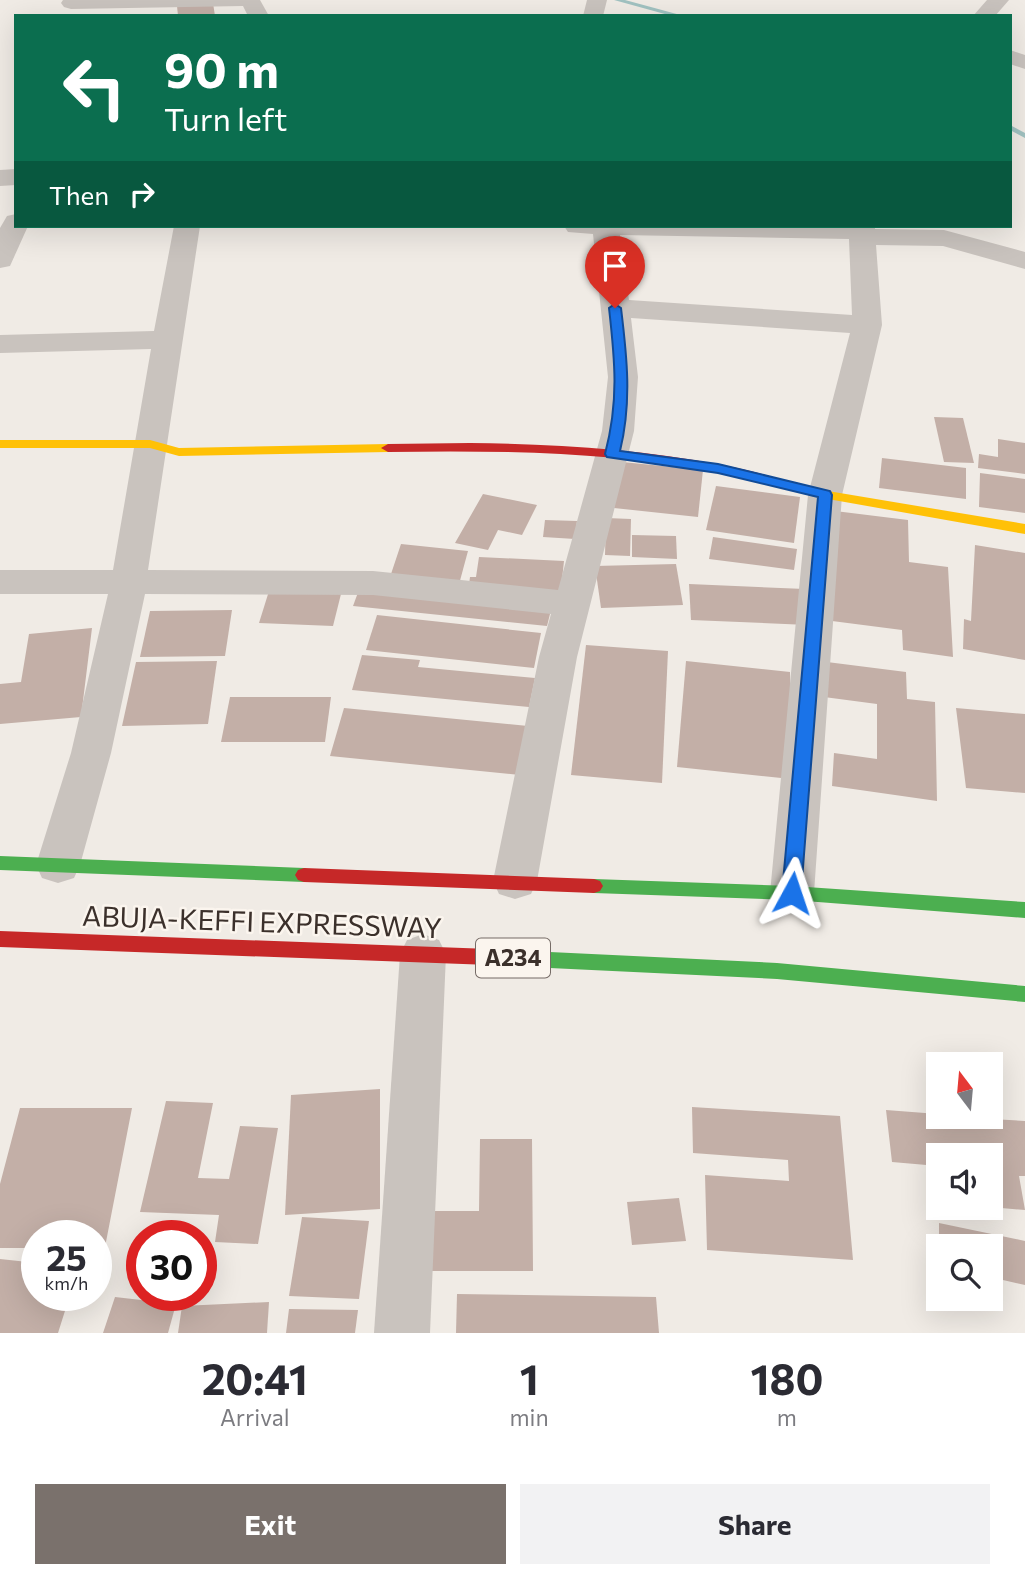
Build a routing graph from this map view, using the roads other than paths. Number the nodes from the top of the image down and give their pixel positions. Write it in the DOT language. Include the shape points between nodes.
graph roads {
  1 [pos="999,0"];
  2 [pos="70,6"];
  3 [pos="258,14"];
  4 [pos="986,14"];
  5 [pos="14,227"];
  6 [pos="187,228"];
  7 [pos="587,228"];
  8 [pos="696,228"];
  9 [pos="862,231"];
  10 [pos="0,260"];
  11 [pos="1025,261"];
  12 [pos="615,308"];
  13 [pos="867,325"];
  14 [pos="167,340"];
  15 [pos="0,344"];
  16 [pos="0,443"];
  17 [pos="149,444"];
  18 [pos="612,454"];
  19 [pos="825,495"];
  20 [pos="1025,529"];
  21 [pos="0,582"];
  22 [pos="129,582"];
  23 [pos="573,604"];
  24 [pos="0,863"];
  25 [pos="58,865"];
  26 [pos="515,881"];
  27 [pos="792,893"];
  28 [pos="1025,911"];
  29 [pos="0,939"];
  30 [pos="423,954"];
  31 [pos="1025,994"];
  32 [pos="402,1333"];
  1 -- 4 [label="street"];
  2 -- 3 [label="street" via="250,0"];
  5 -- 10 [label="street"];
  6 -- 14 [label="street"];
  7 -- 12 [label="street"];
  8 -- 9 [label="street"];
  9 -- 11 [label="street" via="944,238"];
  9 -- 13 [label="street"];
  12 -- 13 [label="street"];
  12 -- 18 [label="street" via="623,377"];
  13 -- 19 [label="street"];
  14 -- 15 [label="street"];
  14 -- 17 [label="street"];
  16 -- 17 [label="main road"];
  17 -- 18 [label="main road" via="179,452 470,446"];
  17 -- 22 [label="street"];
  18 -- 19 [label="main road" via="718,468"];
  18 -- 23 [label="street"];
  19 -- 20 [label="main road"];
  19 -- 27 [label="street"];
  21 -- 22 [label="street"];
  22 -- 23 [label="street" via="373,583"];
  22 -- 25 [label="street" via="91,753"];
  23 -- 26 [label="street" via="558,657"];
  24 -- 25 [label="main road, ABUJA-KEFFI EXPRESSWAY"];
  25 -- 26 [label="main road, ABUJA-KEFFI EXPRESSWAY"];
  26 -- 27 [label="main road, ABUJA-KEFFI EXPRESSWAY"];
  27 -- 28 [label="main road, ABUJA-KEFFI EXPRESSWAY"];
  29 -- 30 [label="main road, ABUJA-KEFFI EXPRESSWAY / A234"];
  30 -- 31 [label="main road, ABUJA-KEFFI EXPRESSWAY / A234" via="777,971"];
  30 -- 32 [label="street"];
}
